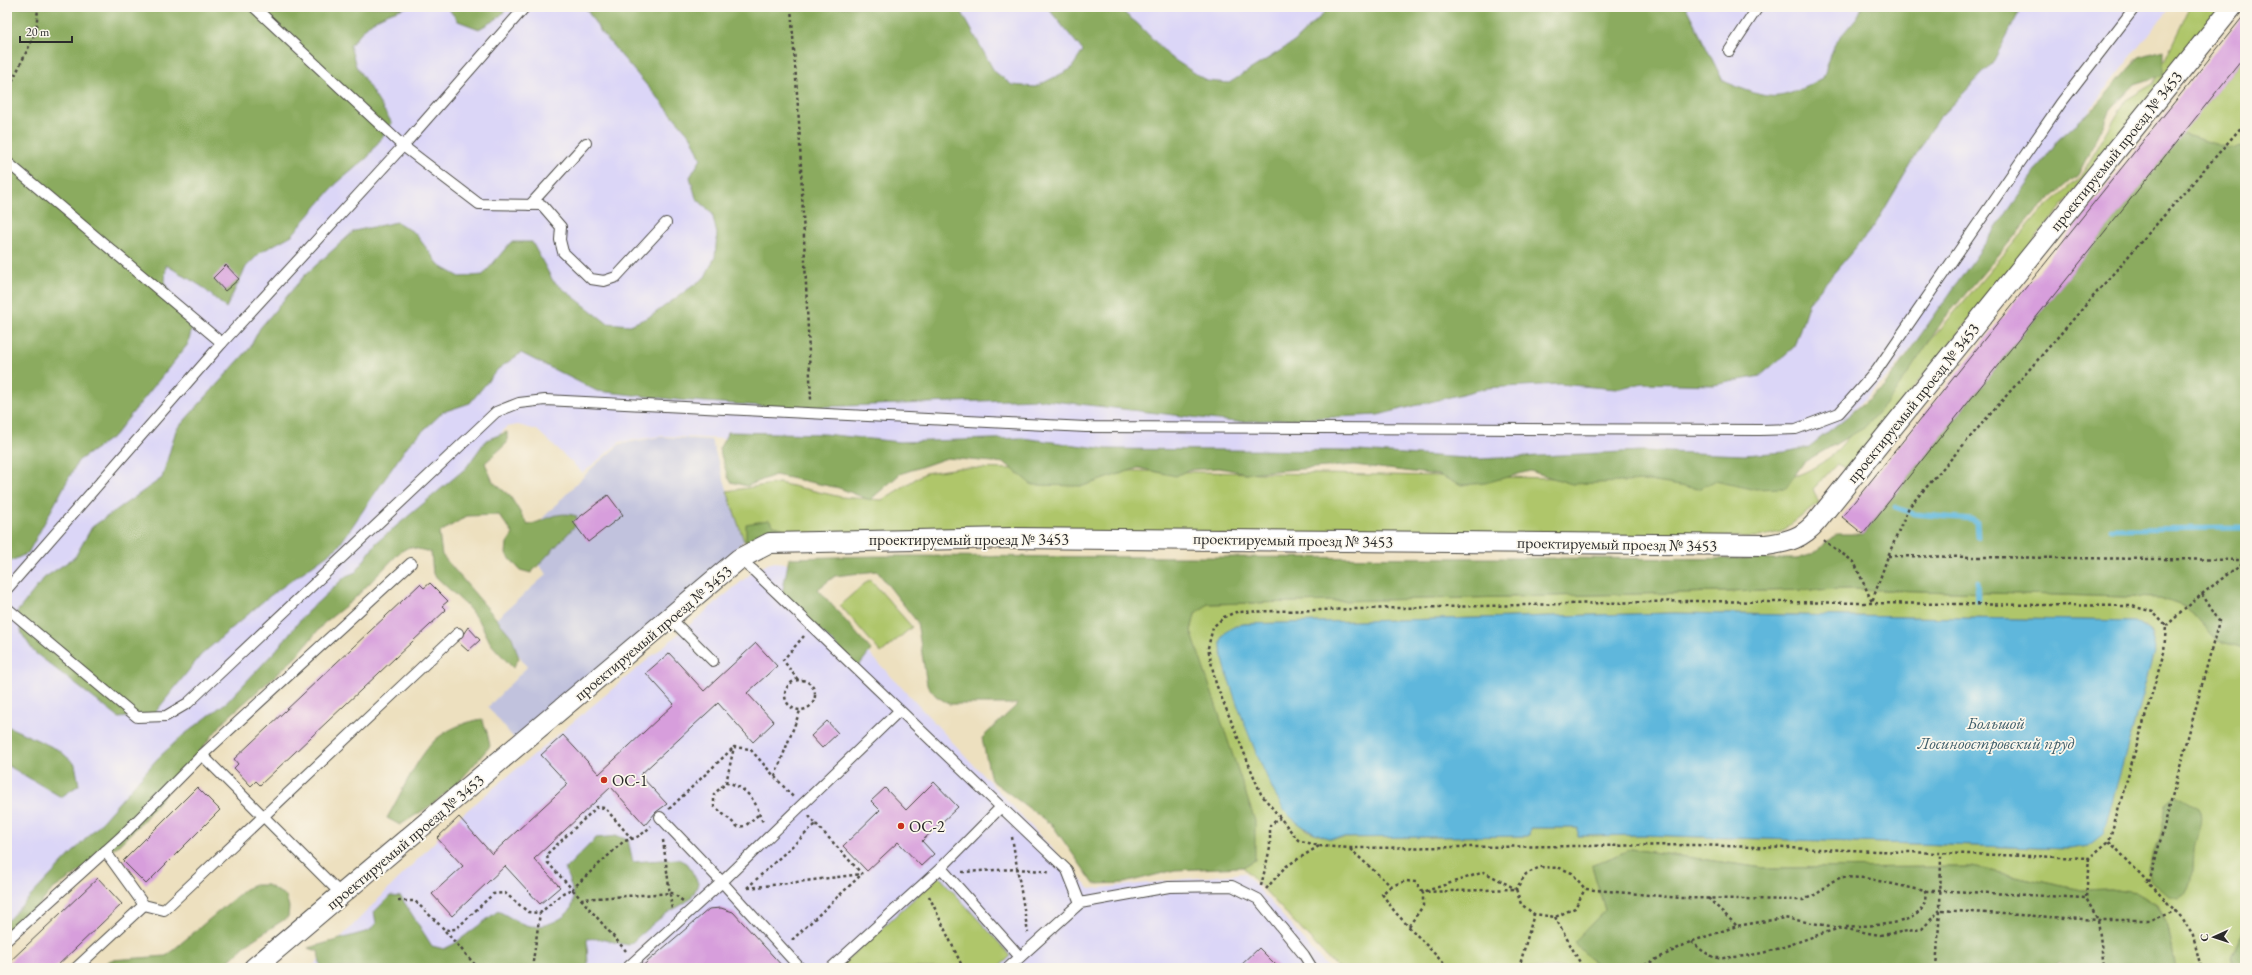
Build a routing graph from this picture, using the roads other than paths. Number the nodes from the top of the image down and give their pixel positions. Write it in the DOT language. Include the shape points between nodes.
graph roads {
  1 [pos="254,7"];
  2 [pos="525,7"];
  3 [pos="1758,7"];
  4 [pos="2135,7"];
  5 [pos="2232,7"];
  6 [pos="1728,51"];
  7 [pos="586,143"];
  8 [pos="403,146"];
  9 [pos="7,162"];
  10 [pos="530,204"];
  11 [pos="666,223"];
  12 [pos="222,343"];
  13 [pos="739,559"];
  14 [pos="411,563"];
  15 [pos="7,588"];
  16 [pos="7,608"];
  17 [pos="670,618"];
  18 [pos="458,633"];
  19 [pos="713,661"];
  20 [pos="899,711"];
  21 [pos="202,755"];
  22 [pos="1000,807"];
  23 [pos="262,815"];
  24 [pos="660,817"];
  25 [pos="105,851"];
  26 [pos="943,870"];
  27 [pos="722,882"];
  28 [pos="342,895"];
  29 [pos="1080,903"];
  30 [pos="144,905"];
  31 [pos="7,940"];
  32 [pos="1020,957"];
  33 [pos="76,968"];
  34 [pos="254,968"];
  35 [pos="626,968"];
  36 [pos="800,968"];
  37 [pos="831,968"];
  38 [pos="1008,968"];
  39 [pos="1312,968"];
  1 -- 8 [label="lane"];
  2 -- 8 [label="lane"];
  3 -- 6 [label="lane"];
  4 -- 16 [label="lane" via="2061,103 1877,370 1839,413 1796,429 1086,427 545,400 519,403 496,412 188,703 166,716 138,717"];
  5 -- 13 [label="street, проектируемый проезд № 3453" via="1809,530 1797,539 1766,545 1011,538 779,541"];
  7 -- 10 [label="lane"];
  8 -- 10 [label="lane" via="479,204"];
  8 -- 12 [label="lane"];
  9 -- 12 [label="lane"];
  10 -- 11 [label="lane" via="542,205 555,218 561,227 560,240 563,252 591,279 604,281 616,277"];
  12 -- 15 [label="lane"];
  13 -- 17 [label="street, проектируемый проезд № 3453"];
  13 -- 20 [label="lane"];
  14 -- 21 [label="lane"];
  17 -- 19 [label="lane"];
  17 -- 28 [label="street, проектируемый проезд № 3453"];
  18 -- 23 [label="lane"];
  20 -- 22 [label="lane"];
  20 -- 27 [label="lane"];
  21 -- 23 [label="lane"];
  21 -- 25 [label="lane"];
  22 -- 26 [label="lane"];
  22 -- 29 [label="lane" via="1067,870"];
  23 -- 28 [label="lane"];
  23 -- 30 [label="lane" via="164,910"];
  24 -- 27 [label="lane"];
  25 -- 30 [label="lane"];
  25 -- 31 [label="lane"];
  26 -- 32 [label="lane"];
  26 -- 37 [label="lane" via="923,884"];
  27 -- 35 [label="lane"];
  27 -- 36 [label="lane"];
  28 -- 34 [label="street, проектируемый проезд № 3453"];
  29 -- 32 [label="lane"];
  29 -- 39 [label="lane" via="1169,887 1232,886 1258,899"];
  30 -- 33 [label="lane"];
  32 -- 38 [label="lane"];
}
